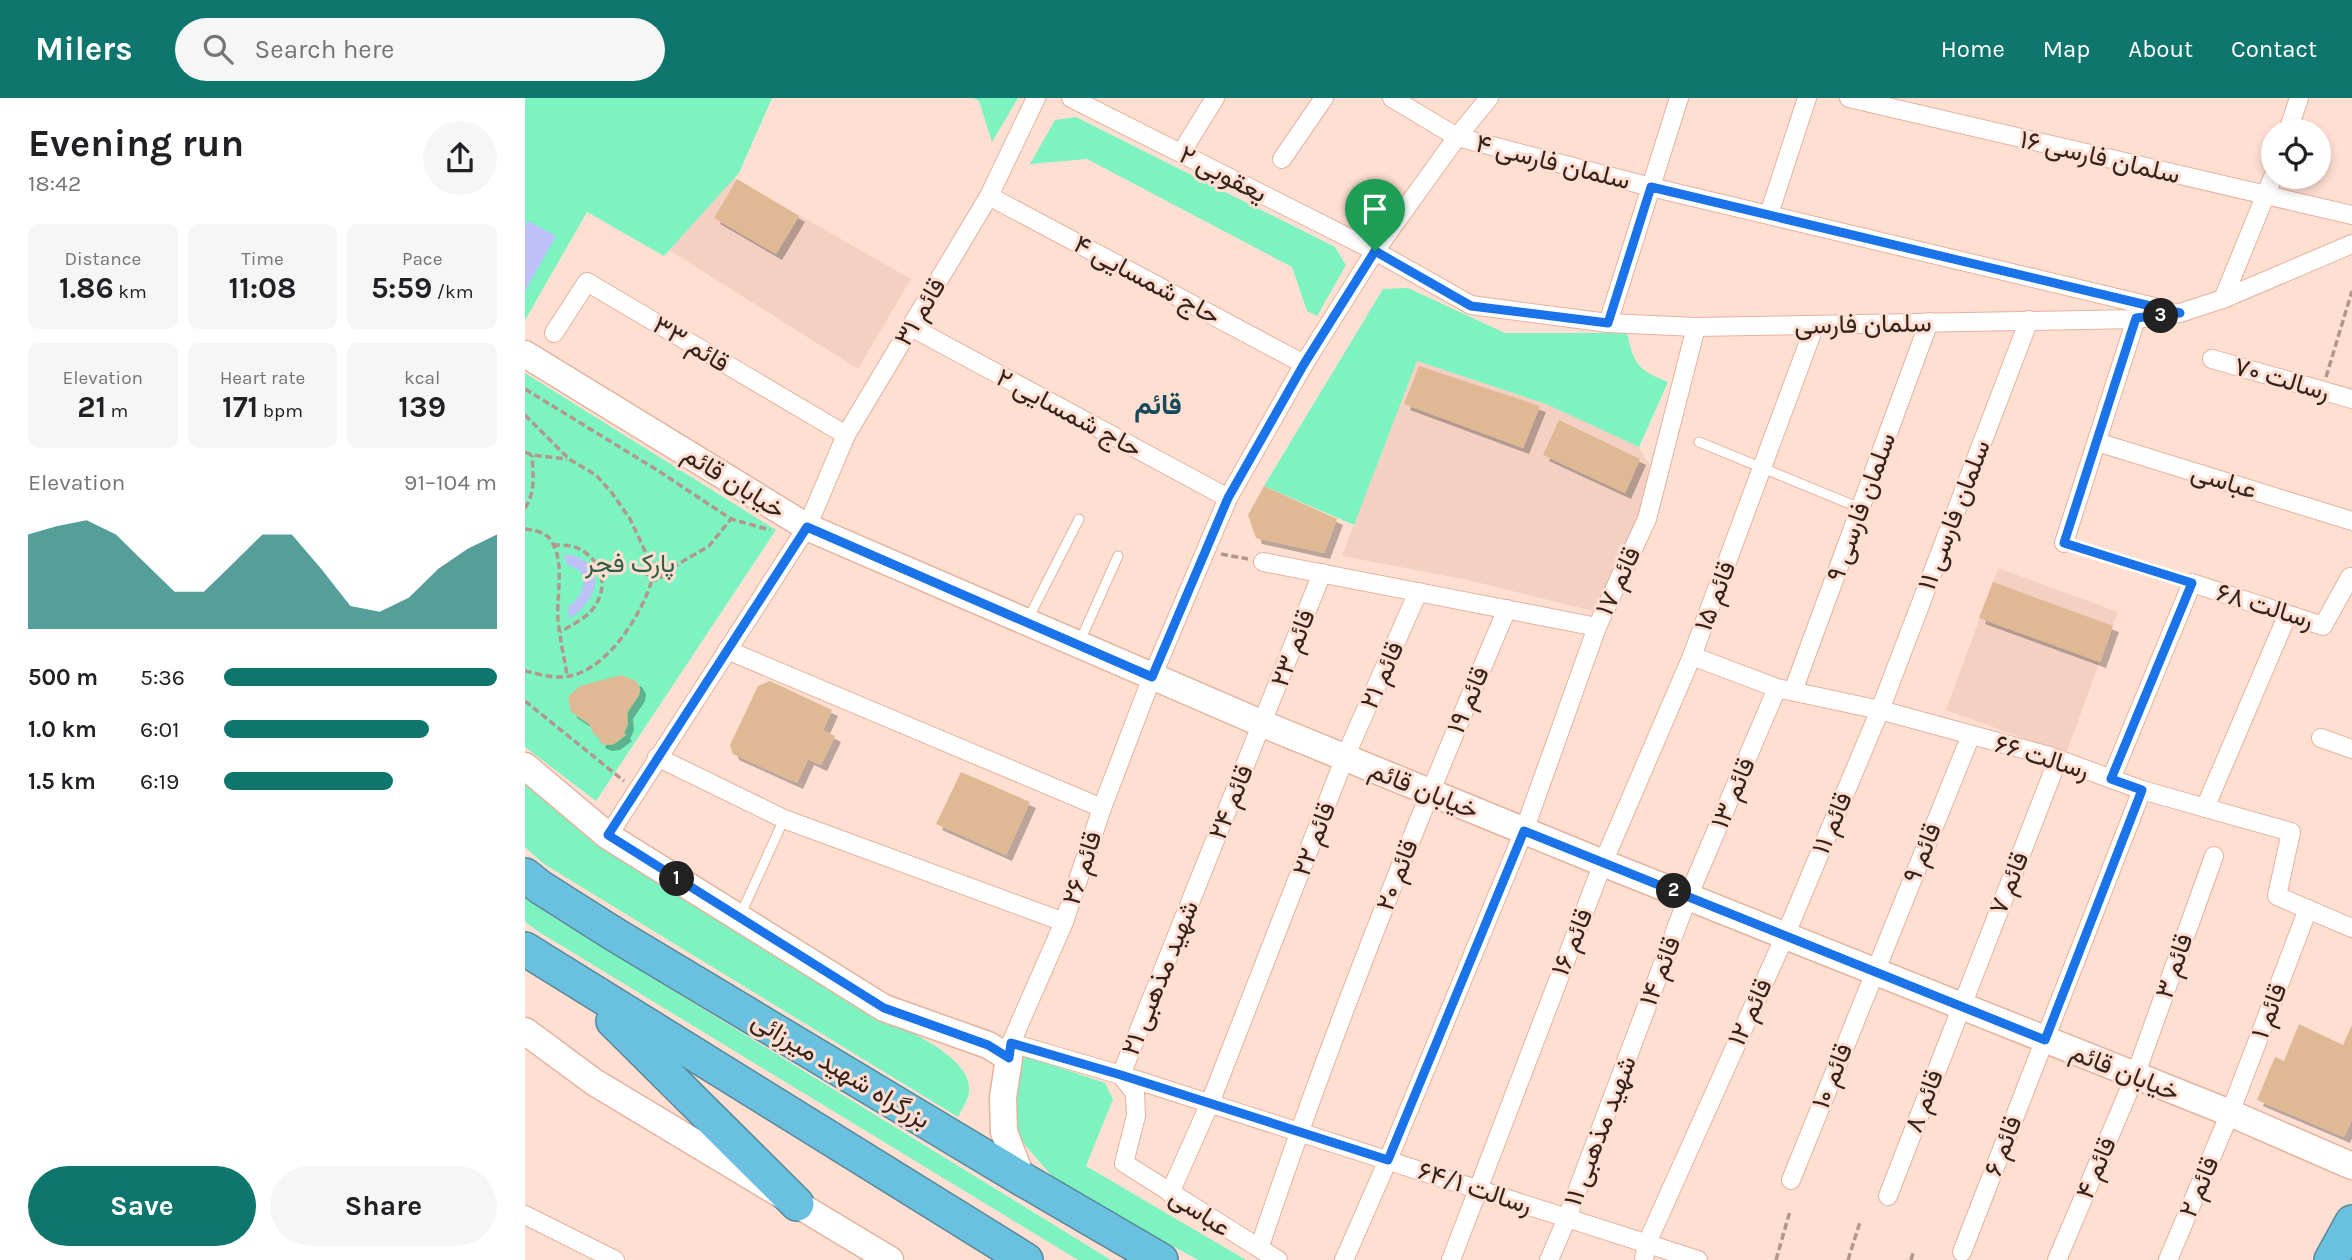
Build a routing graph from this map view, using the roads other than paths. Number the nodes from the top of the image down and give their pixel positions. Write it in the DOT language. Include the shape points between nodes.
graph roads {
  1 [pos="1036,98"];
  2 [pos="1071,98"];
  3 [pos="1215,98"];
  4 [pos="1324,98"];
  5 [pos="1392,98"];
  6 [pos="1489,98"];
  7 [pos="1679,98"];
  8 [pos="1807,98"];
  9 [pos="1849,98"];
  10 [pos="2299,98"];
  11 [pos="2292,119"];
  12 [pos="1457,137"];
  13 [pos="1181,153"];
  14 [pos="1282,159"];
  15 [pos="1651,187"];
  16 [pos="2269,189"];
  17 [pos="989,195"];
  18 [pos="2267,196"];
  19 [pos="1769,214"];
  20 [pos="2352,215"];
  21 [pos="2352,244"];
  22 [pos="1375,251"];
  23 [pos="2223,299"];
  24 [pos="2180,313"];
  25 [pos="2136,318"];
  26 [pos="2029,320"];
  27 [pos="1929,322"];
  28 [pos="1608,323"];
  29 [pos="1815,325"];
  30 [pos="911,327"];
  31 [pos="1696,327"];
  32 [pos="555,333"];
  33 [pos="525,354"];
  34 [pos="2212,359"];
  35 [pos="1304,364"];
  36 [pos="2352,399"];
  37 [pos="846,435"];
  38 [pos="1699,442"];
  39 [pos="2097,442"];
  40 [pos="1763,469"];
  41 [pos="1228,498"];
  42 [pos="1860,508"];
  43 [pos="1079,519"];
  44 [pos="2352,521"];
  45 [pos="807,527"];
  46 [pos="2064,543"];
  47 [pos="1118,556"];
  48 [pos="1263,562"];
  49 [pos="1322,573"];
  50 [pos="2352,578"];
  51 [pos="2192,583"];
  52 [pos="1418,592"];
  53 [pos="1507,609"];
  54 [pos="2287,616"];
  55 [pos="1026,623"];
  56 [pos="1597,627"];
  57 [pos="1077,646"];
  58 [pos="727,650"];
  59 [pos="1692,656"];
  60 [pos="1152,677"];
  61 [pos="1785,690"];
  62 [pos="1880,710"];
  63 [pos="1263,723"];
  64 [pos="1971,735"];
  65 [pos="2321,738"];
  66 [pos="2352,749"];
  67 [pos="657,757"];
  68 [pos="1345,757"];
  69 [pos="2058,760"];
  70 [pos="525,766"];
  71 [pos="2111,779"];
  72 [pos="2142,790"];
  73 [pos="1429,792"];
  74 [pos="1102,808"];
  75 [pos="2205,808"];
  76 [pos="784,819"];
  77 [pos="1524,831"];
  78 [pos="608,835"];
  79 [pos="2214,856"];
  80 [pos="1603,863"];
  81 [pos="525,875"];
  82 [pos="1199,881"];
  83 [pos="1688,897"];
  84 [pos="2308,909"];
  85 [pos="740,918"];
  86 [pos="1064,922"];
  87 [pos="2352,928"];
  88 [pos="1785,936"];
  89 [pos="525,948"];
  90 [pos="1874,972"];
  91 [pos="566,976"];
  92 [pos="1961,1006"];
  93 [pos="525,1031"];
  94 [pos="2045,1040"];
  95 [pos="1632,1045"];
  96 [pos="1010,1050"];
  97 [pos="1121,1075"];
  98 [pos="2135,1076"];
  99 [pos="1210,1103"];
  100 [pos="2230,1113"];
  101 [pos="1298,1132"];
  102 [pos="1388,1160"];
  103 [pos="2352,1166"];
  104 [pos="1022,1179"];
  105 [pos="1791,1180"];
  106 [pos="1478,1189"];
  107 [pos="1170,1193"];
  108 [pos="1888,1196"];
  109 [pos="797,1204"];
  110 [pos="525,1215"];
  111 [pos="1567,1217"];
  112 [pos="2352,1222"];
  113 [pos="1262,1240"];
  114 [pos="1646,1252"];
  115 [pos="1962,1252"];
  116 [pos="615,1260"];
  117 [pos="890,1260"];
  118 [pos="1026,1260"];
  119 [pos="1161,1260"];
  120 [pos="1278,1260"];
  121 [pos="1344,1260"];
  122 [pos="1451,1260"];
  123 [pos="1549,1260"];
  124 [pos="1698,1260"];
  125 [pos="2057,1260"];
  126 [pos="2168,1260"];
  127 [pos="2331,1260"];
  1 -- 17 [label="street, قائم ۳۱"];
  2 -- 13 [label="street, یعقوبی ۲"];
  3 -- 13 [label="street"];
  4 -- 14 [label="street"];
  5 -- 12 [label="street, سلمان فارسی ۴"];
  6 -- 12 [label="street, قائم ۲۶"];
  7 -- 15 [label="street"];
  8 -- 19 [label="street"];
  9 -- 18 [label="street, سلمان فارسی ۱۶"];
  10 -- 11 [label="street"];
  12 -- 15 [label="street, سلمان فارسی ۴"];
  12 -- 22 [label="street, قائم ۲۶"];
  13 -- 22 [label="street, یعقوبی ۲"];
  15 -- 19 [label="street, سلمان فارسی ۴"];
  15 -- 28 [label="street"];
  16 -- 18 [label="street"];
  17 -- 30 [label="street, قائم ۳۱"];
  17 -- 35 [label="street, حاج شمسایی ۴"];
  18 -- 20 [label="street, سلمان فارسی ۱۶"];
  18 -- 23 [label="street"];
  19 -- 24 [label="street, سلمان فارسی ۴"];
  21 -- 23 [label="street, سلمان فارسی"];
  22 -- 28 [label="street, سلمان فارسی" via="1471,306"];
  22 -- 35 [label="street, قائم ۲۶"];
  23 -- 24 [label="street, سلمان فارسی"];
  24 -- 25 [label="street, سلمان فارسی"];
  25 -- 26 [label="street, سلمان فارسی"];
  25 -- 39 [label="street"];
  26 -- 27 [label="street, سلمان فارسی"];
  26 -- 62 [label="street, سلمان فارسی ۱۱"];
  27 -- 29 [label="street, سلمان فارسی"];
  27 -- 42 [label="street, سلمان فارسی ۹"];
  28 -- 31 [label="street, سلمان فارسی"];
  29 -- 31 [label="street, سلمان فارسی"];
  29 -- 40 [label="street, قائم ۱۵"];
  30 -- 37 [label="street, قائم ۳۱"];
  30 -- 41 [label="street, حاج شمسایی ۲"];
  31 -- 56 [label="street, قائم ۱۷" via="1647,519"];
  32 -- 37 [label="street, قائم ۳۳" via="587,282"];
  33 -- 45 [label="street, خیابان قائم"];
  34 -- 36 [label="street, رسالت ۷۰"];
  35 -- 41 [label="street, قائم ۲۶"];
  37 -- 45 [label="street, قائم ۳۱"];
  38 -- 40 [label="lane"];
  39 -- 44 [label="street, عباسی"];
  39 -- 46 [label="street"];
  40 -- 42 [label="lane"];
  40 -- 59 [label="street, قائم ۱۵"];
  41 -- 60 [label="street, قائم ۲۶"];
  42 -- 61 [label="street, سلمان فارسی ۹"];
  43 -- 55 [label="lane"];
  45 -- 55 [label="street, خیابان قائم"];
  45 -- 58 [label="street, قائم ۳۱"];
  46 -- 51 [label="lane"];
  47 -- 57 [label="lane"];
  48 -- 49 [label="street"];
  49 -- 52 [label="street"];
  49 -- 63 [label="street, قائم ۲۳"];
  50 -- 54 [label="street, رسالت ۶۸" via="2323,626"];
  51 -- 54 [label="street, رسالت ۶۸"];
  51 -- 71 [label="street"];
  52 -- 53 [label="street"];
  52 -- 68 [label="street, قائم ۲۱"];
  53 -- 56 [label="street"];
  53 -- 73 [label="street, قائم ۱۹"];
  54 -- 75 [label="street"];
  55 -- 57 [label="street, خیابان قائم"];
  56 -- 77 [label="street, قائم ۱۷"];
  57 -- 60 [label="street, خیابان قائم"];
  58 -- 67 [label="street, قائم ۳۱"];
  58 -- 74 [label="street"];
  59 -- 61 [label="street, رسالت ۶۶"];
  59 -- 80 [label="street, قائم ۱۵"];
  60 -- 63 [label="street, خیابان قائم"];
  60 -- 74 [label="street, قائم ۲۶"];
  61 -- 62 [label="street, رسالت ۶۶"];
  61 -- 83 [label="street, قائم ۱۳"];
  62 -- 64 [label="street, رسالت ۶۶"];
  62 -- 88 [label="street, قائم ۱۱"];
  63 -- 68 [label="street, خیابان قائم"];
  63 -- 82 [label="street, قائم ۲۴"];
  64 -- 69 [label="street, رسالت ۶۶"];
  64 -- 90 [label="street, قائم ۹"];
  65 -- 66 [label="street"];
  67 -- 76 [label="street"];
  67 -- 78 [label="street, قائم ۳۱"];
  68 -- 73 [label="street, خیابان قائم"];
  68 -- 99 [label="street, قائم ۲۲"];
  69 -- 71 [label="street, رسالت ۶۶"];
  69 -- 92 [label="street, قائم ۷"];
  70 -- 78 [label="street"];
  71 -- 72 [label="street, رسالت ۶۶"];
  72 -- 75 [label="street, رسالت ۶۶"];
  72 -- 94 [label="street, قائم ۶"];
  73 -- 77 [label="street, خیابان قائم"];
  73 -- 101 [label="street, قائم ۲۰"];
  74 -- 86 [label="street, قائم ۲۶"];
  75 -- 84 [label="street, رسالت ۶۶" via="2291,832 2277,896"];
  76 -- 85 [label="lane"];
  76 -- 86 [label="street"];
  77 -- 80 [label="street, خیابان قائم"];
  77 -- 102 [label="street, قائم ۱۷"];
  78 -- 85 [label="street"];
  79 -- 98 [label="street, قائم ۳"];
  80 -- 83 [label="street, خیابان قائم"];
  80 -- 106 [label="street, قائم ۱۶"];
  81 -- 104 [label="highway, بزرگراه شهید میرزائی" via="614,934"];
  82 -- 97 [label="street, شهید مذهبی ۲۱"];
  83 -- 88 [label="street, خیابان قائم"];
  83 -- 95 [label="street, قائم ۱۴"];
  84 -- 87 [label="street, رسالت ۶۶"];
  84 -- 100 [label="street, قائم ۱"];
  85 -- 96 [label="street" via="884,1008"];
  86 -- 96 [label="street, قائم ۲۶"];
  88 -- 90 [label="street, خیابان قائم"];
  88 -- 114 [label="street, قائم ۱۲"];
  89 -- 91 [label="highway"];
  90 -- 92 [label="street, خیابان قائم"];
  90 -- 105 [label="street, قائم ۱۰"];
  91 -- 109 [label="highway"];
  91 -- 118 [label="highway"];
  92 -- 94 [label="street, خیابان قائم"];
  92 -- 108 [label="street, قائم ۸"];
  93 -- 109 [label="street" via="594,1082"];
  94 -- 98 [label="street, خیابان قائم"];
  94 -- 115 [label="street, قائم ۶"];
  95 -- 111 [label="street, شهید مذهبی ۱۱"];
  96 -- 97 [label="street, رسالت ۶۴/۱"];
  96 -- 104 [label="street" via="1004,1132"];
  97 -- 99 [label="street, رسالت ۶۴/۱"];
  97 -- 107 [label="street, عباسی" via="1135,1093 1136,1116 1123,1163"];
  98 -- 100 [label="street, خیابان قائم"];
  98 -- 125 [label="street, قائم ۴"];
  99 -- 101 [label="street, رسالت ۶۴/۱"];
  99 -- 107 [label="street, قائم ۲۲"];
  100 -- 103 [label="street, خیابان قائم"];
  100 -- 126 [label="street, قائم ۲"];
  101 -- 102 [label="street, رسالت ۶۴/۱"];
  101 -- 113 [label="street, قائم ۲۰"];
  102 -- 106 [label="street, رسالت ۶۴/۱"];
  102 -- 121 [label="street, قائم ۱۷"];
  104 -- 119 [label="highway, بزرگراه شهید میرزائی"];
  106 -- 111 [label="street, رسالت ۶۴/۱"];
  106 -- 122 [label="street, قائم ۱۶"];
  107 -- 120 [label="street, عباسی"];
  109 -- 117 [label="street"];
  110 -- 116 [label="street"];
  111 -- 114 [label="street, رسالت ۶۴/۱"];
  111 -- 123 [label="street, شهید مذهبی ۱۱"];
  112 -- 127 [label="highway"];
  114 -- 124 [label="street, رسالت ۶۴/۱"];
}
